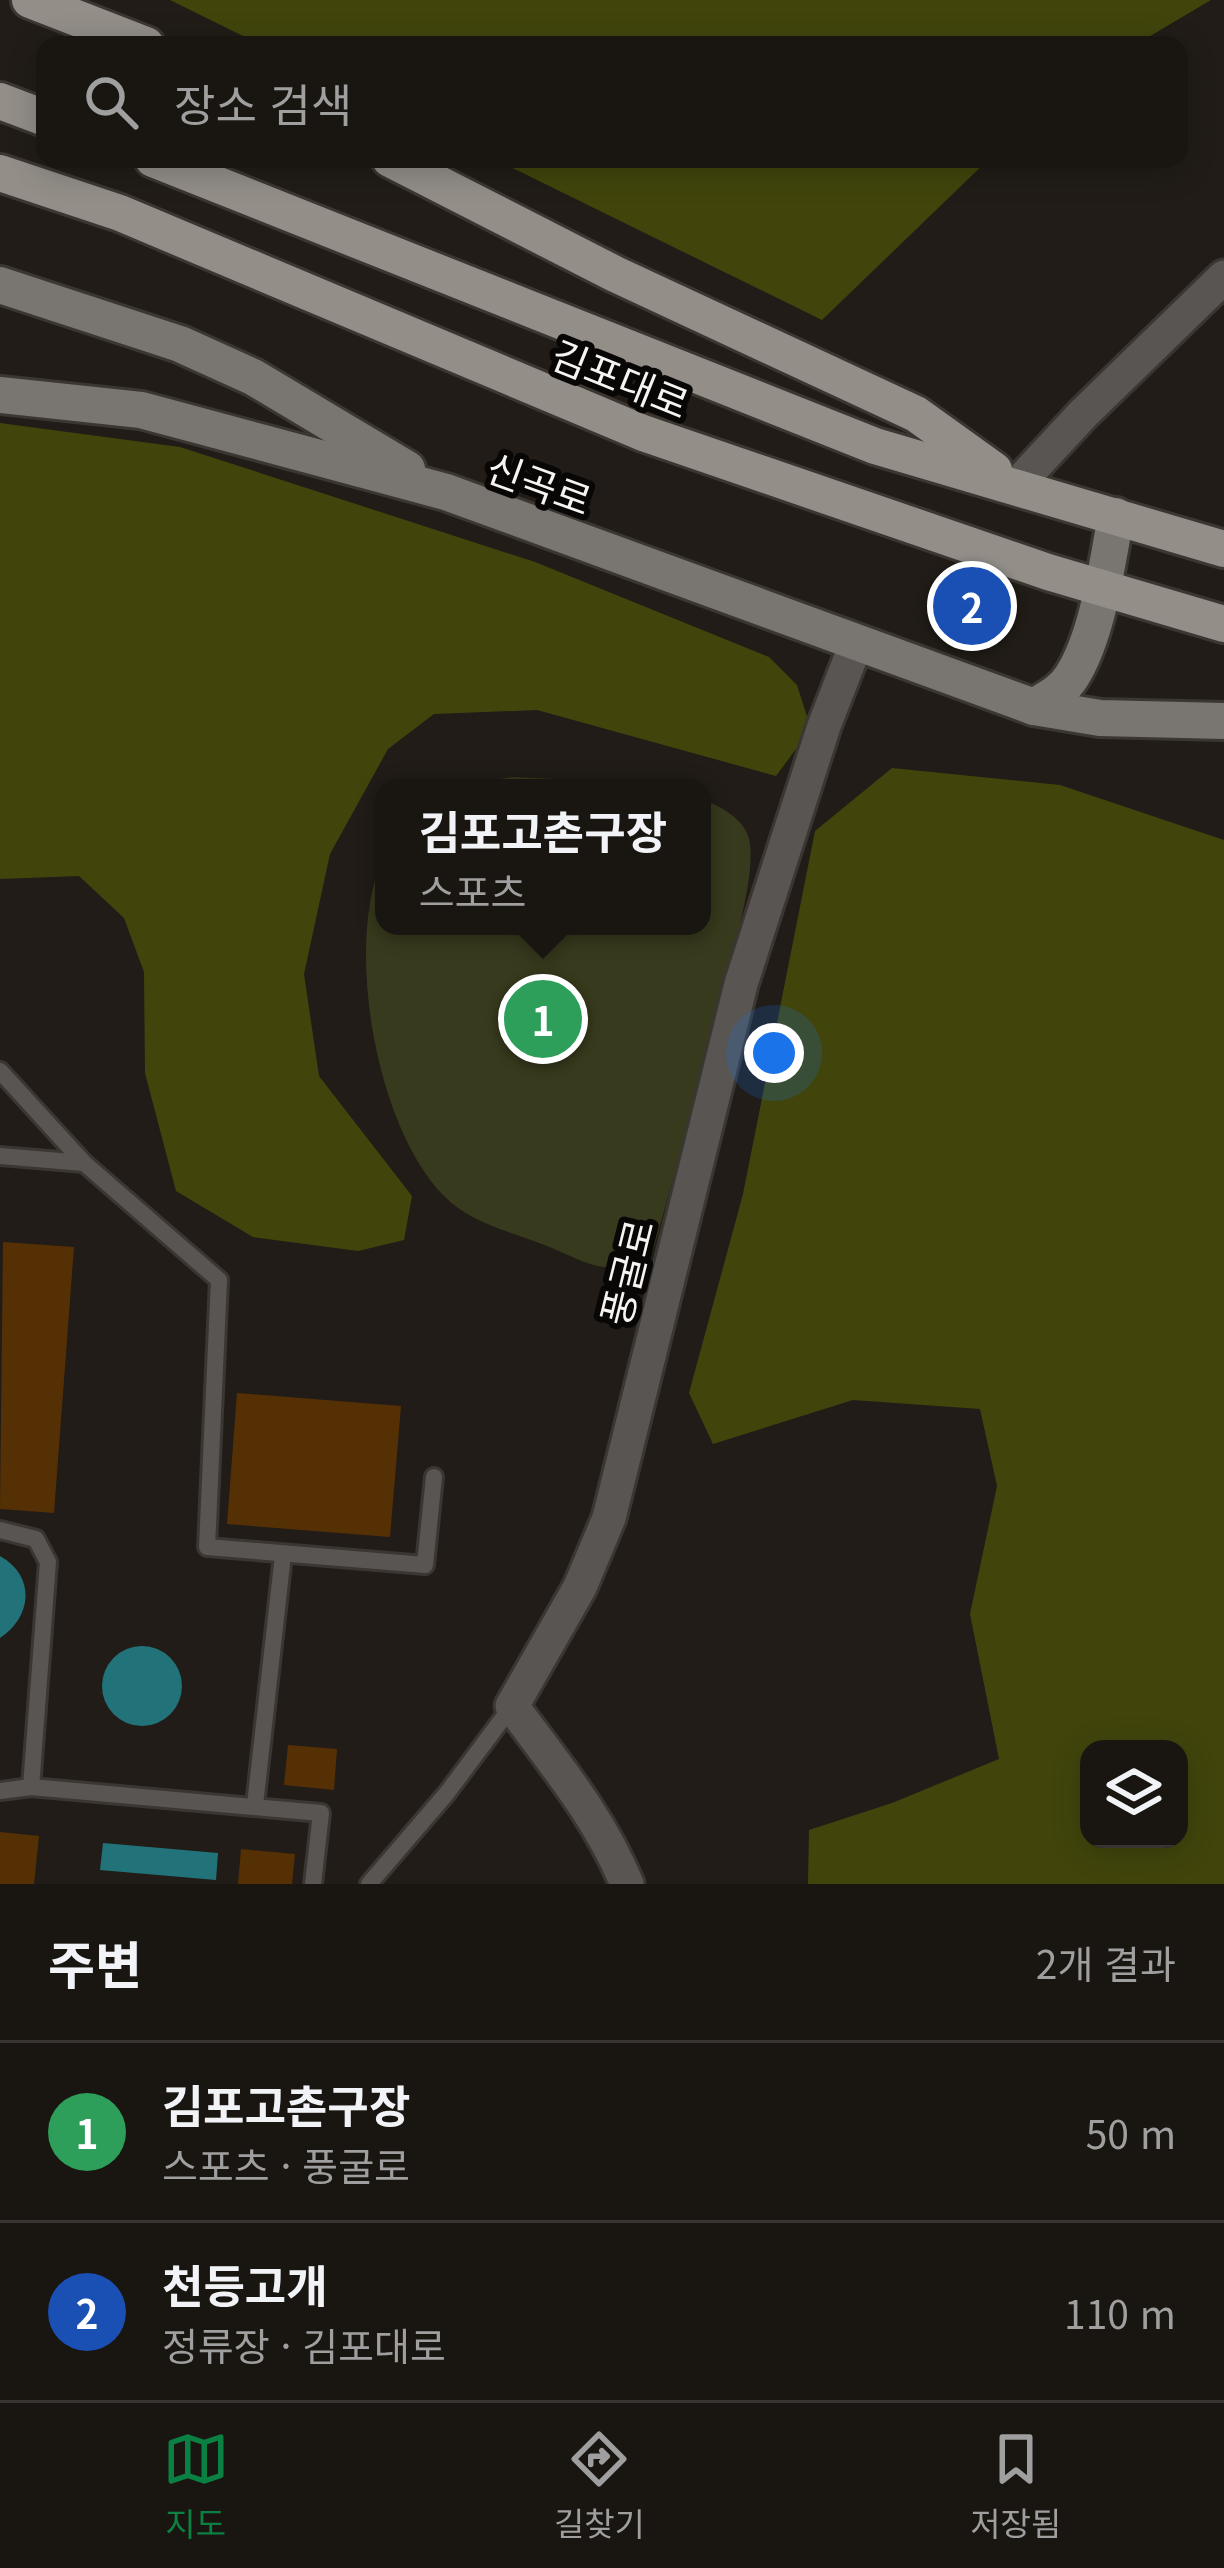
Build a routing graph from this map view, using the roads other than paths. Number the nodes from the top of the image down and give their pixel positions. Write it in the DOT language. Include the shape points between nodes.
graph roads {
  1 [pos="30,0"];
  2 [pos="123,36"];
  3 [pos="0,101"];
  4 [pos="36,115"];
  5 [pos="176,168"];
  6 [pos="408,168"];
  7 [pos="0,173"];
  8 [pos="1224,277"];
  9 [pos="0,285"];
  10 [pos="0,395"];
  11 [pos="1016,486"];
  12 [pos="446,492"];
  13 [pos="1116,516"];
  14 [pos="1224,549"];
  15 [pos="1102,588"];
  16 [pos="1224,624"];
  17 [pos="856,644"];
  18 [pos="1034,707"];
  19 [pos="1224,721"];
  20 [pos="0,1071"];
  21 [pos="0,1156"];
  22 [pos="84,1163"];
  23 [pos="434,1477"];
  24 [pos="0,1530"];
  25 [pos="283,1555"];
  26 [pos="512,1706"];
  27 [pos="31,1787"];
  28 [pos="0,1791"];
  29 [pos="255,1805"];
  30 [pos="313,1884"];
  31 [pos="368,1884"];
  32 [pos="628,1884"];
  1 -- 2 [label="main road"];
  3 -- 4 [label="main road"];
  5 -- 11 [label="main road, 김포대로" via="875,446"];
  6 -- 11 [label="main road" via="916,414"];
  7 -- 15 [label="main road, 김포대로" via="120,213 643,433"];
  8 -- 11 [label="street"];
  9 -- 12 [label="street" via="180,344 253,377"];
  10 -- 12 [label="street, 신곡로" via="141,410"];
  11 -- 13 [label="main road, 김포대로"];
  12 -- 17 [label="street, 신곡로"];
  13 -- 14 [label="main road, 김포대로"];
  13 -- 15 [label="street"];
  15 -- 16 [label="main road, 김포대로"];
  15 -- 18 [label="street" via="1073,675"];
  17 -- 18 [label="street, 신곡로"];
  17 -- 26 [label="street, 풍굴로" via="753,943 609,1518"];
  18 -- 19 [label="street, 신곡로" via="1100,718"];
  20 -- 22 [label="lane"];
  21 -- 22 [label="lane"];
  22 -- 25 [label="lane" via="219,1280 206,1547"];
  23 -- 25 [label="lane" via="425,1565"];
  24 -- 27 [label="lane" via="36,1539 47,1562"];
  25 -- 29 [label="lane"];
  26 -- 31 [label="lane"];
  26 -- 32 [label="street" via="583,1797"];
  27 -- 28 [label="lane"];
  27 -- 29 [label="lane"];
  29 -- 30 [label="lane" via="321,1813"];
}
